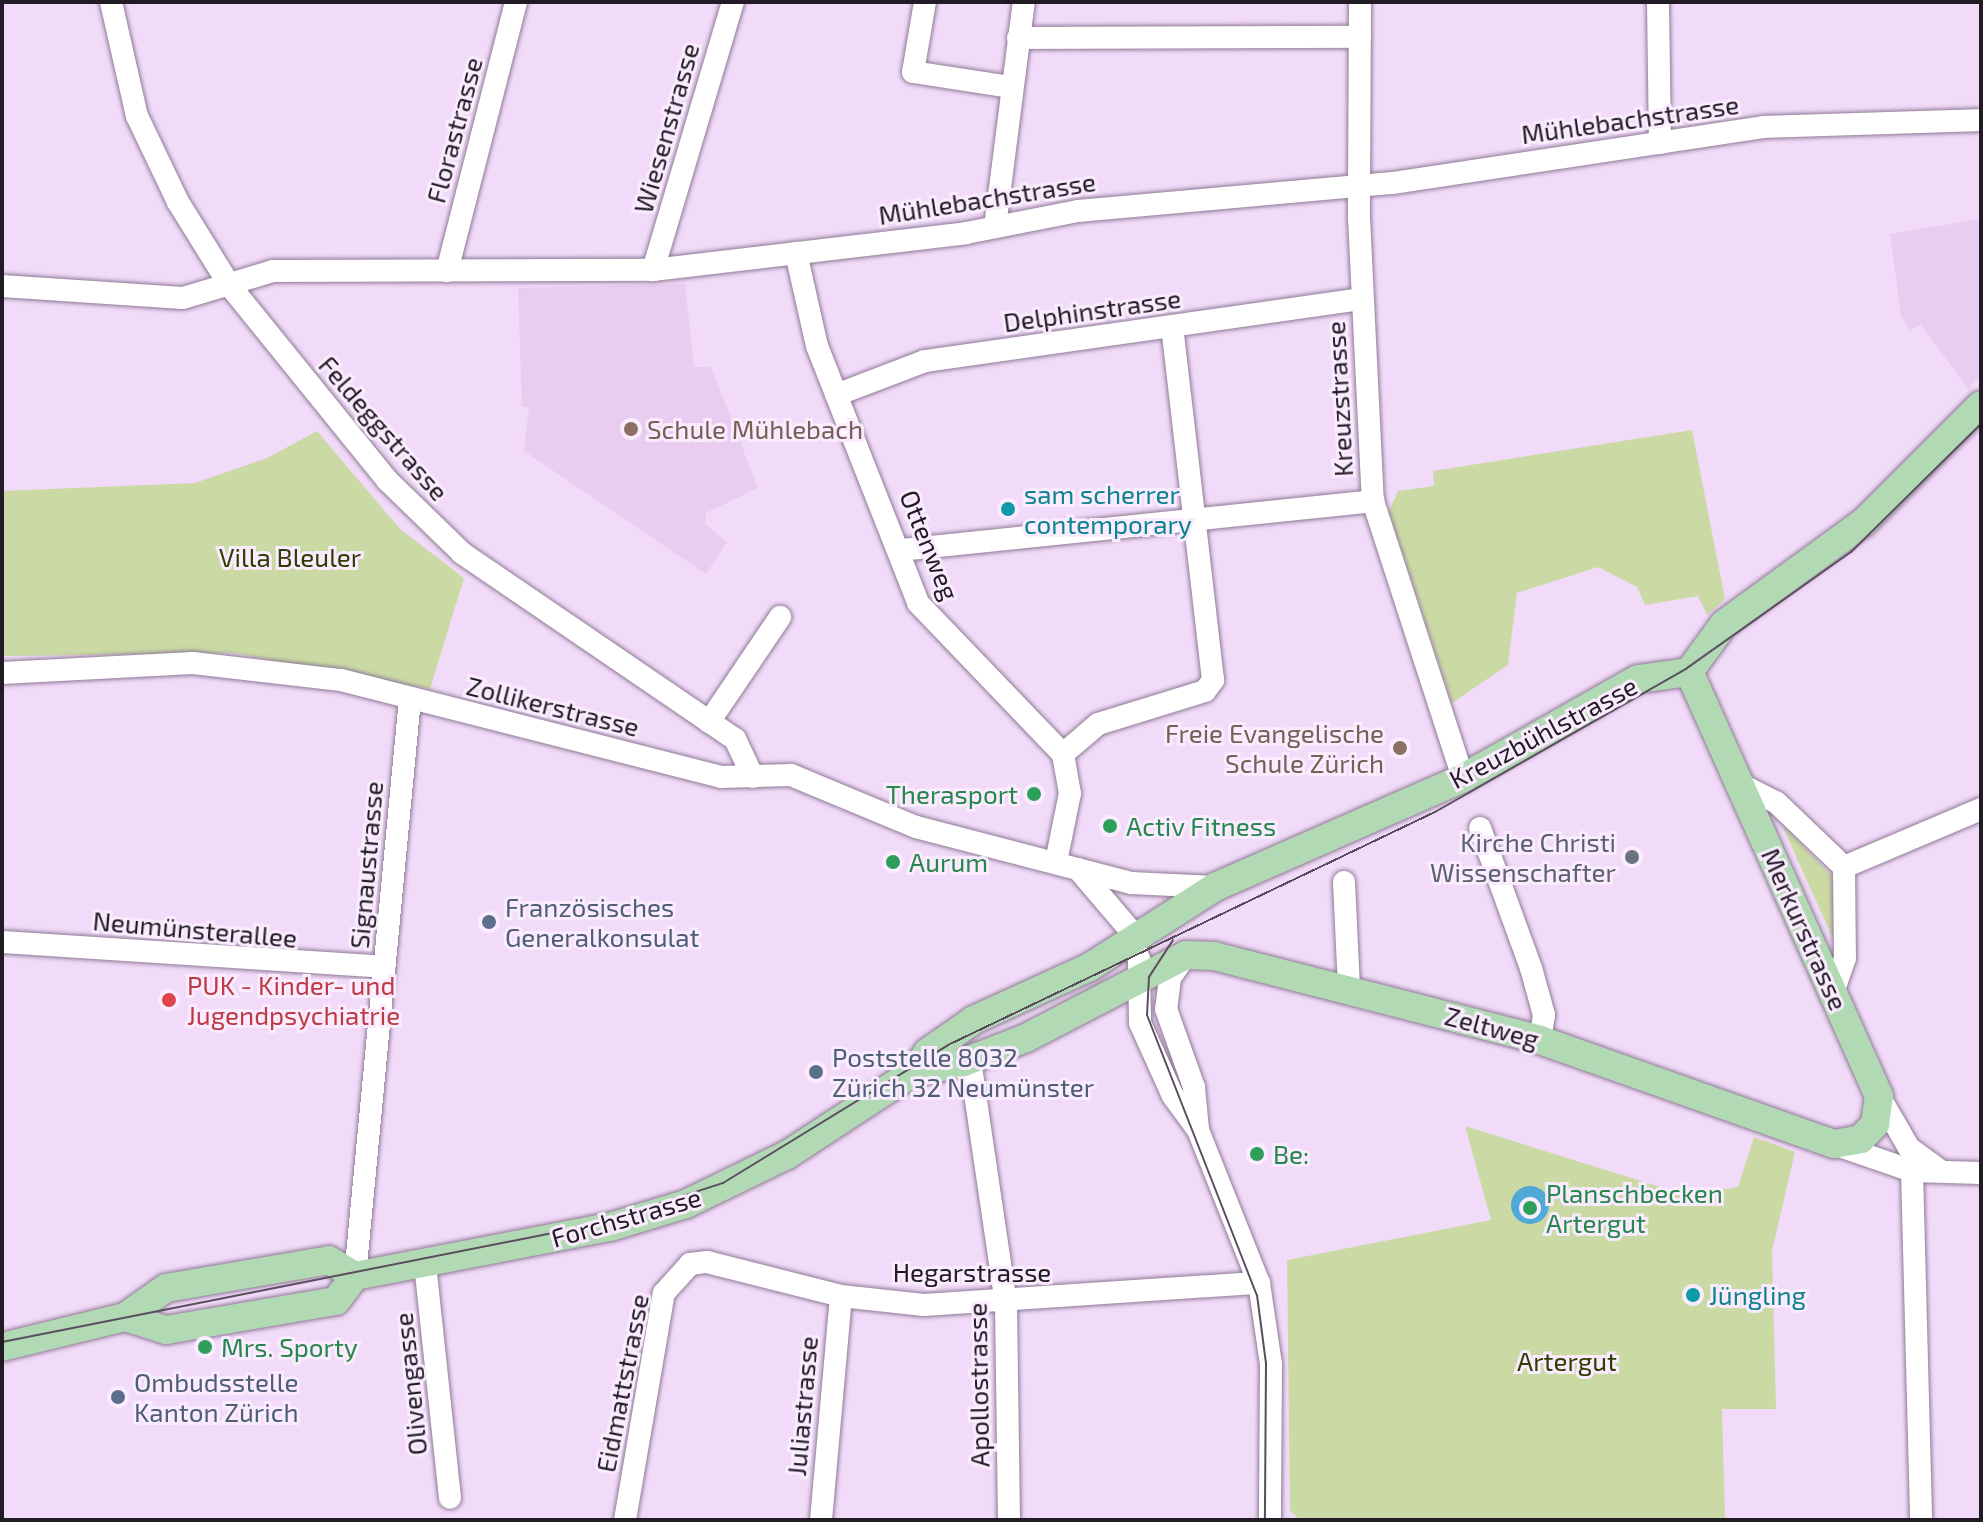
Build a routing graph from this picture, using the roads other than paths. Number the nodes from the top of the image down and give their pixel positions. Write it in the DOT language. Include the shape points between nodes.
graph roads {
  1 [pos="111,2"];
  2 [pos="515,2"];
  3 [pos="733,2"];
  4 [pos="925,2"];
  5 [pos="1024,2"];
  6 [pos="1360,2"];
  7 [pos="1658,2"];
  8 [pos="1360,37"];
  9 [pos="1018,38"];
  10 [pos="1010,87"];
  11 [pos="1981,120"];
  12 [pos="1660,143"];
  13 [pos="1360,184"];
  14 [pos="995,227"];
  15 [pos="796,253"];
  16 [pos="653,270"];
  17 [pos="447,271"];
  18 [pos="2,286"];
  19 [pos="230,286"];
  20 [pos="1362,299"];
  21 [pos="1172,328"];
  22 [pos="836,395"];
  23 [pos="1981,405"];
  24 [pos="1373,501"];
  25 [pos="1194,519"];
  26 [pos="901,550"];
  27 [pos="780,617"];
  28 [pos="1689,672"];
  29 [pos="2,673"];
  30 [pos="410,698"];
  31 [pos="709,722"];
  32 [pos="1063,754"];
  33 [pos="753,777"];
  34 [pos="1463,778"];
  35 [pos="1742,785"];
  36 [pos="1981,809"];
  37 [pos="1480,828"];
  38 [pos="1067,865"];
  39 [pos="1844,867"];
  40 [pos="1344,882"];
  41 [pos="1215,887"];
  42 [pos="2,942"];
  43 [pos="1186,955"];
  44 [pos="1137,962"];
  45 [pos="384,967"];
  46 [pos="1090,967"];
  47 [pos="1349,990"];
  48 [pos="1833,993"];
  49 [pos="1540,1040"];
  50 [pos="970,1060"];
  51 [pos="914,1072"];
  52 [pos="1879,1096"];
  53 [pos="1198,1130"];
  54 [pos="1834,1144"];
  55 [pos="1912,1171"];
  56 [pos="1941,1171"];
  57 [pos="1981,1173"];
  58 [pos="425,1264"];
  59 [pos="690,1264"];
  60 [pos="355,1276"];
  61 [pos="1259,1283"];
  62 [pos="841,1296"];
  63 [pos="1006,1305"];
  64 [pos="125,1317"];
  65 [pos="2,1347"];
  66 [pos="450,1498"];
  67 [pos="625,1520"];
  68 [pos="821,1520"];
  69 [pos="1009,1520"];
  70 [pos="1270,1520"];
  71 [pos="1921,1520"];
  1 -- 19 [label="street, Feldeggstrasse" via="137,116"];
  2 -- 17 [label="street, Florastrasse"];
  3 -- 16 [label="street, Wiesenstrasse"];
  4 -- 10 [label="street" via="913,72"];
  5 -- 9 [label="street"];
  6 -- 8 [label="street, Kreuzstrasse"];
  7 -- 12 [label="street"];
  8 -- 9 [label="street"];
  8 -- 13 [label="street, Kreuzstrasse"];
  9 -- 10 [label="street"];
  10 -- 14 [label="street"];
  11 -- 12 [label="street, Mühlebachstrasse" via="1851,119"];
  12 -- 13 [label="street, Mühlebachstrasse"];
  13 -- 14 [label="street, Mühlebachstrasse" via="1078,211"];
  13 -- 20 [label="street, Kreuzstrasse"];
  14 -- 15 [label="street, Mühlebachstrasse"];
  15 -- 16 [label="street, Mühlebachstrasse"];
  15 -- 22 [label="street, Ottenweg"];
  16 -- 17 [label="street, Mühlebachstrasse"];
  17 -- 19 [label="street, Mühlebachstrasse" via="273,271"];
  18 -- 19 [label="street, Mühlebachstrasse" via="183,298"];
  19 -- 31 [label="street, Feldeggstrasse" via="424,520"];
  20 -- 21 [label="street, Delphinstrasse"];
  20 -- 24 [label="street, Kreuzstrasse"];
  21 -- 22 [label="street, Delphinstrasse" via="925,361"];
  21 -- 25 [label="street"];
  22 -- 26 [label="street, Ottenweg"];
  23 -- 28 [label="main road" via="1864,522 1724,624"];
  24 -- 25 [label="street"];
  24 -- 34 [label="street, Kreuzstrasse"];
  25 -- 26 [label="street"];
  25 -- 32 [label="street" via="1212,685 1098,724"];
  26 -- 32 [label="street, Ottenweg" via="926,616"];
  27 -- 31 [label="street"];
  28 -- 34 [label="main road, Kreuzbühlstrasse" via="1638,679"];
  28 -- 35 [label="main road, Merkurstrasse"];
  29 -- 30 [label="street, Zollikerstrasse" via="193,663 326,677"];
  30 -- 33 [label="street, Zollikerstrasse" via="721,777"];
  30 -- 45 [label="street, Signaustrasse"];
  31 -- 33 [label="street, Feldeggstrasse" via="735,739"];
  32 -- 38 [label="street" via="1070,800"];
  33 -- 38 [label="street, Zollikerstrasse" via="791,775 916,827"];
  34 -- 41 [label="main road, Kreuzbühlstrasse"];
  35 -- 39 [label="street" via="1776,802"];
  35 -- 48 [label="main road, Merkurstrasse"];
  36 -- 39 [label="street"];
  37 -- 49 [label="street" via="1531,968 1544,1015"];
  38 -- 41 [label="street, Zollikerstrasse" via="1131,883"];
  38 -- 44 [label="street" via="1120,915"];
  39 -- 48 [label="street" via="1845,958"];
  40 -- 47 [label="street"];
  41 -- 44 [label="main road, Kreuzbühlstrasse"];
  42 -- 45 [label="street, Neumünsterallee"];
  43 -- 44 [label="main road, Forchstrasse"];
  43 -- 47 [label="main road, Zeltweg"];
  43 -- 53 [label="street" via="1170,978 1166,1009 1194,1087"];
  44 -- 46 [label="main road, Kreuzbühlstrasse"];
  44 -- 50 [label="main road, Forchstrasse"];
  44 -- 53 [label="street" via="1140,1023 1173,1096"];
  45 -- 60 [label="street, Signaustrasse"];
  46 -- 51 [label="main road, Forchstrasse" via="974,1020 928,1052"];
  47 -- 49 [label="main road, Zeltweg"];
  48 -- 52 [label="main road, Merkurstrasse"];
  49 -- 54 [label="main road, Zeltweg"];
  50 -- 51 [label="main road, Forchstrasse"];
  50 -- 63 [label="street, Apollostrasse"];
  51 -- 58 [label="main road, Forchstrasse" via="787,1155 686,1204"];
  52 -- 54 [label="main road" via="1869,1132"];
  52 -- 56 [label="street, Merkurstrasse" via="1909,1148"];
  53 -- 61 [label="street"];
  54 -- 55 [label="street, Zeltweg"];
  55 -- 56 [label="street, Zeltweg"];
  55 -- 71 [label="street"];
  56 -- 57 [label="street, Zeltweg"];
  58 -- 60 [label="main road, Forchstrasse"];
  58 -- 66 [label="street, Olivengasse"];
  59 -- 62 [label="street, Hegarstrasse" via="707,1262"];
  59 -- 67 [label="street, Eidmattstrasse" via="664,1293"];
  60 -- 64 [label="main road" via="336,1301 166,1330"];
  60 -- 64 [label="main road" via="329,1260 158,1289"];
  61 -- 63 [label="street, Hegarstrasse"];
  61 -- 70 [label="street" via="1271,1364"];
  62 -- 63 [label="street, Hegarstrasse"];
  62 -- 68 [label="street, Juliastrasse"];
  63 -- 69 [label="street, Apollostrasse"];
  64 -- 65 [label="main road"];
}
